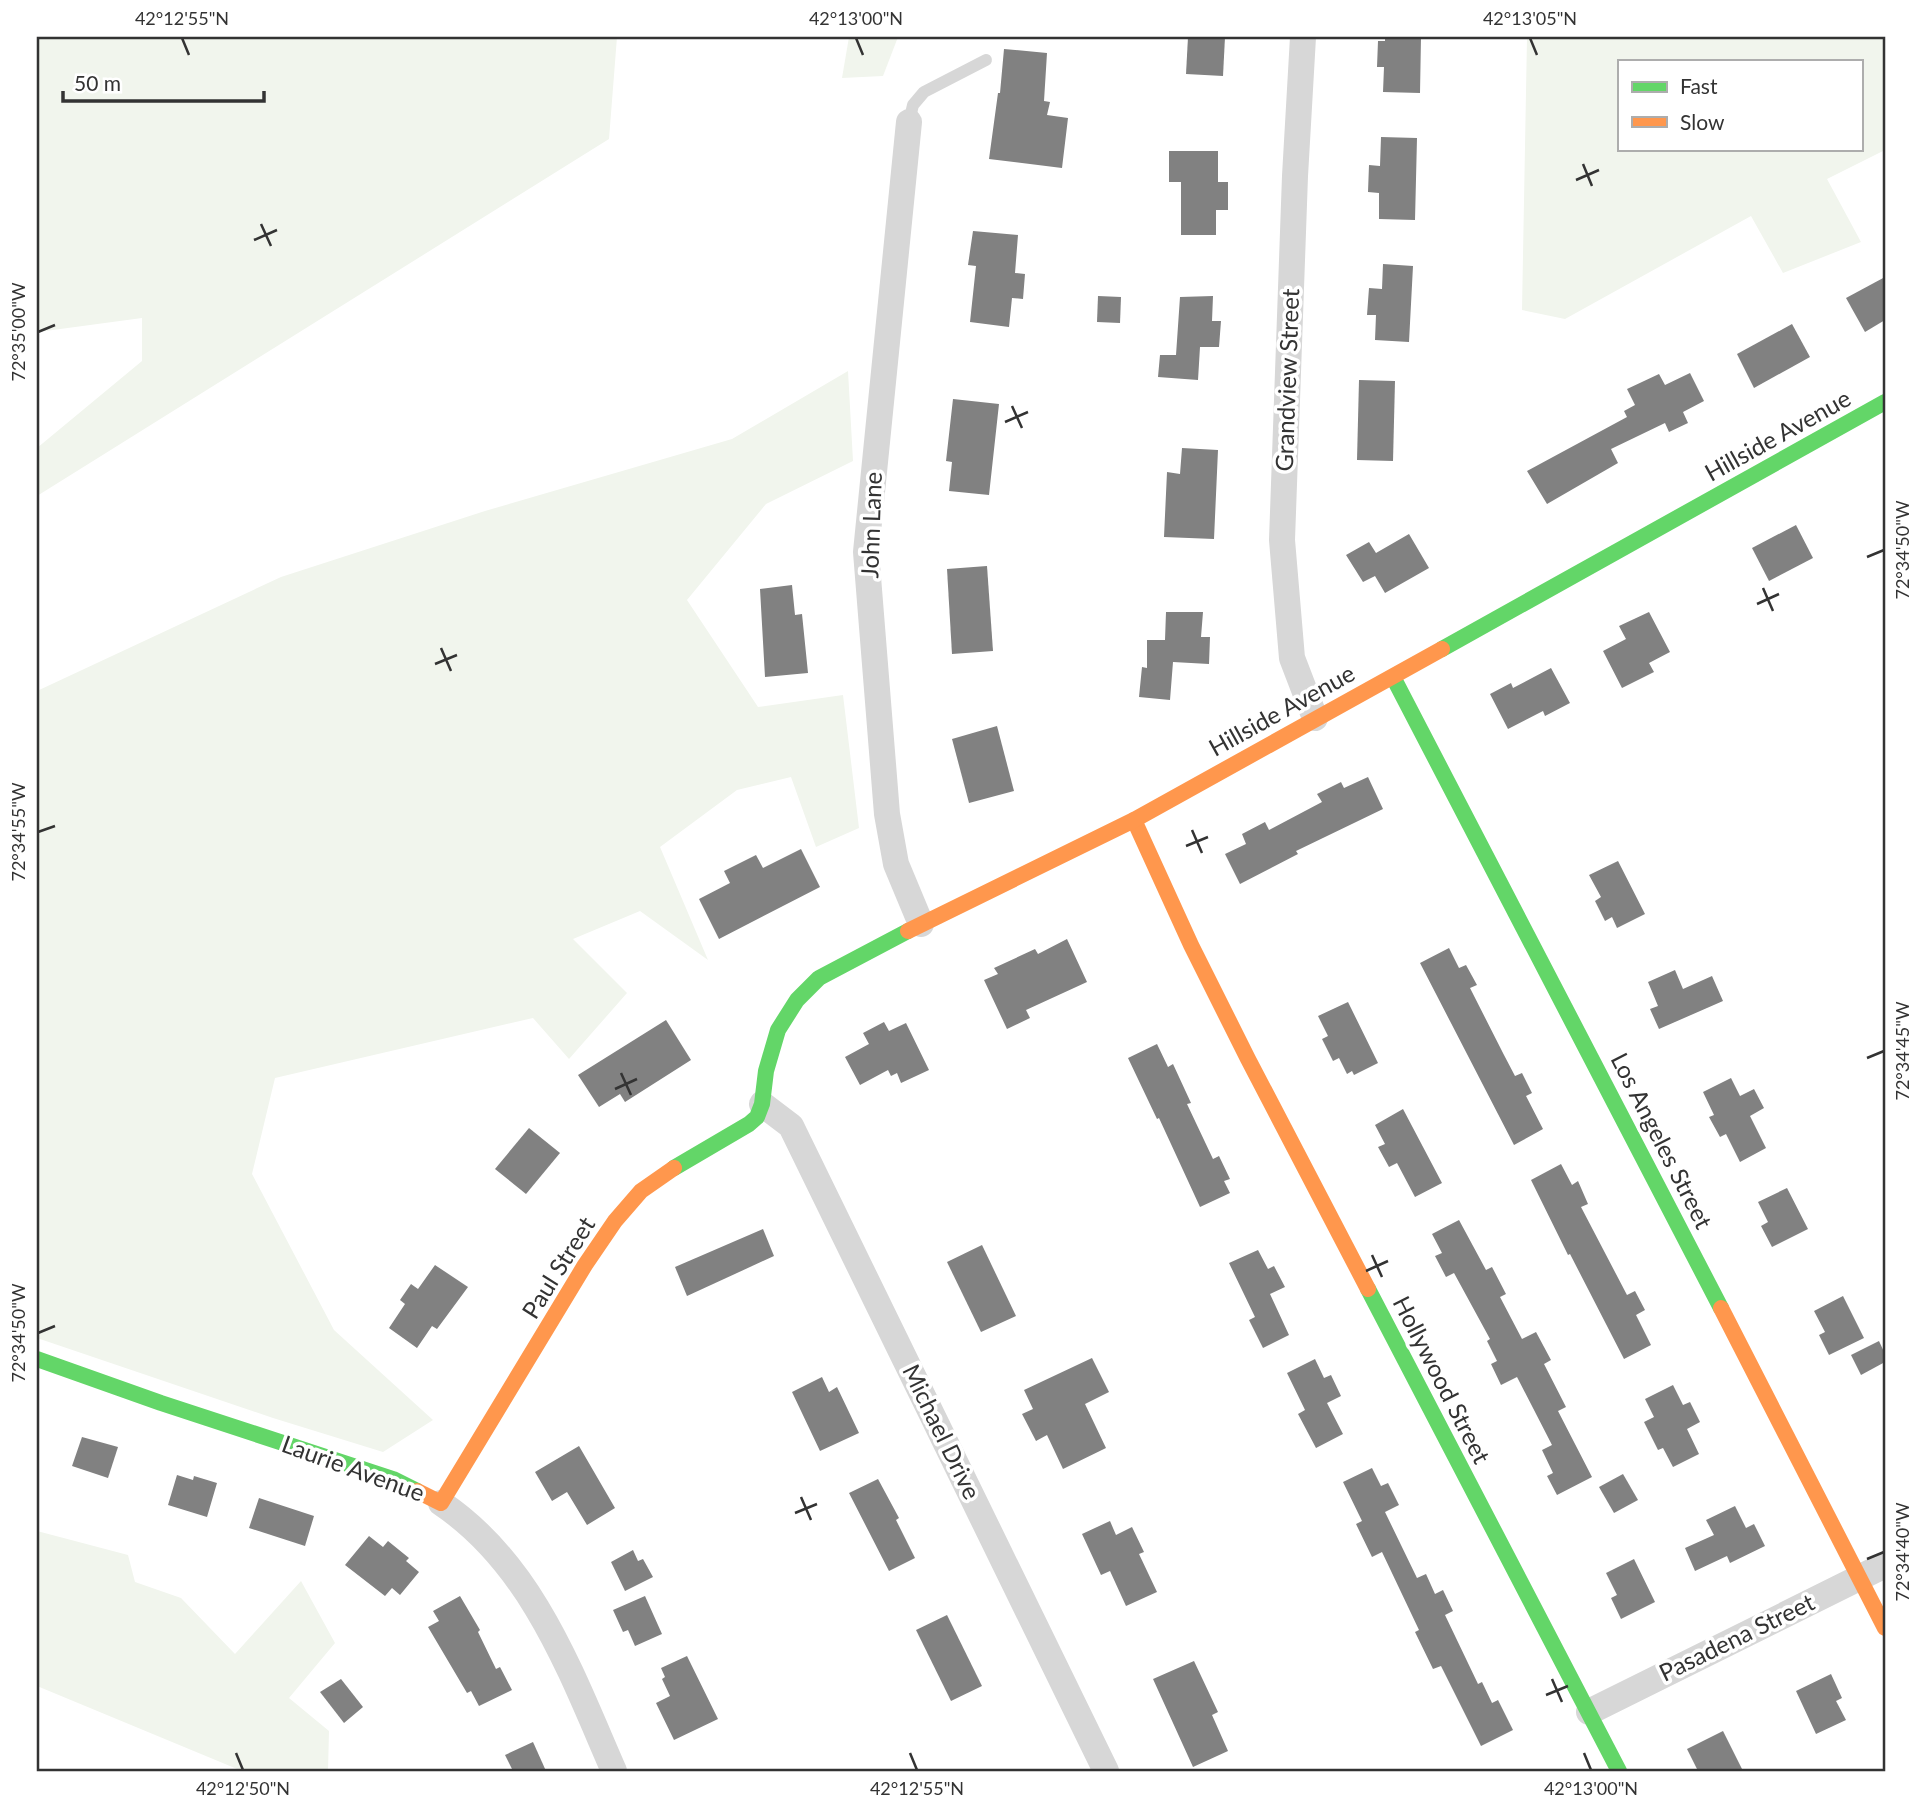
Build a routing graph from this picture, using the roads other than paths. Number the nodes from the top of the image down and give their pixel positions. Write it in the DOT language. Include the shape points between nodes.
graph roads {
  1 [pos="1303,37"];
  2 [pos="986,60"];
  3 [pos="908,122"];
  4 [pos="1885,402"];
  5 [pos="1393,677"];
  6 [pos="1315,718"];
  7 [pos="1133,820"];
  8 [pos="921,924"];
  9 [pos="762,1104"];
  10 [pos="37,1359"];
  11 [pos="441,1503"];
  12 [pos="1885,1565"];
  13 [pos="1861,1578"];
  14 [pos="1885,1628"];
  15 [pos="1589,1712"];
  16 [pos="614,1771"];
  17 [pos="1106,1771"];
  18 [pos="1619,1771"];
  1 -- 6 [label="street, Grandview Street" via="1282,540 1292,658"];
  2 -- 3 [label="lane" via="924,92 913,105"];
  3 -- 8 [label="street, John Lane" via="866,552 887,814 896,863"];
  4 -- 5 [label="street, Hillside Avenue"];
  5 -- 6 [label="street, Hillside Avenue"];
  5 -- 13 [label="street, Los Angeles Street"];
  6 -- 7 [label="street, Hillside Avenue"];
  7 -- 8 [label="street, Hillside Avenue"];
  7 -- 15 [label="street, Hollywood Street" via="1243,1048"];
  8 -- 9 [label="street, Hillside Avenue" via="834,968 797,1000 778,1030"];
  9 -- 11 [label="street, Paul Street" via="748,1124 652,1182 615,1221"];
  9 -- 17 [label="street, Michael Drive" via="791,1126"];
  10 -- 11 [label="street, Laurie Avenue" via="393,1479"];
  11 -- 16 [label="street, Laurie Avenue" via="475,1528 531,1600 561,1650"];
  12 -- 13 [label="street, Pasadena Street"];
  13 -- 14 [label="street, Los Angeles Street"];
  13 -- 15 [label="street, Pasadena Street"];
  15 -- 18 [label="street, Hollywood Street"];
}
